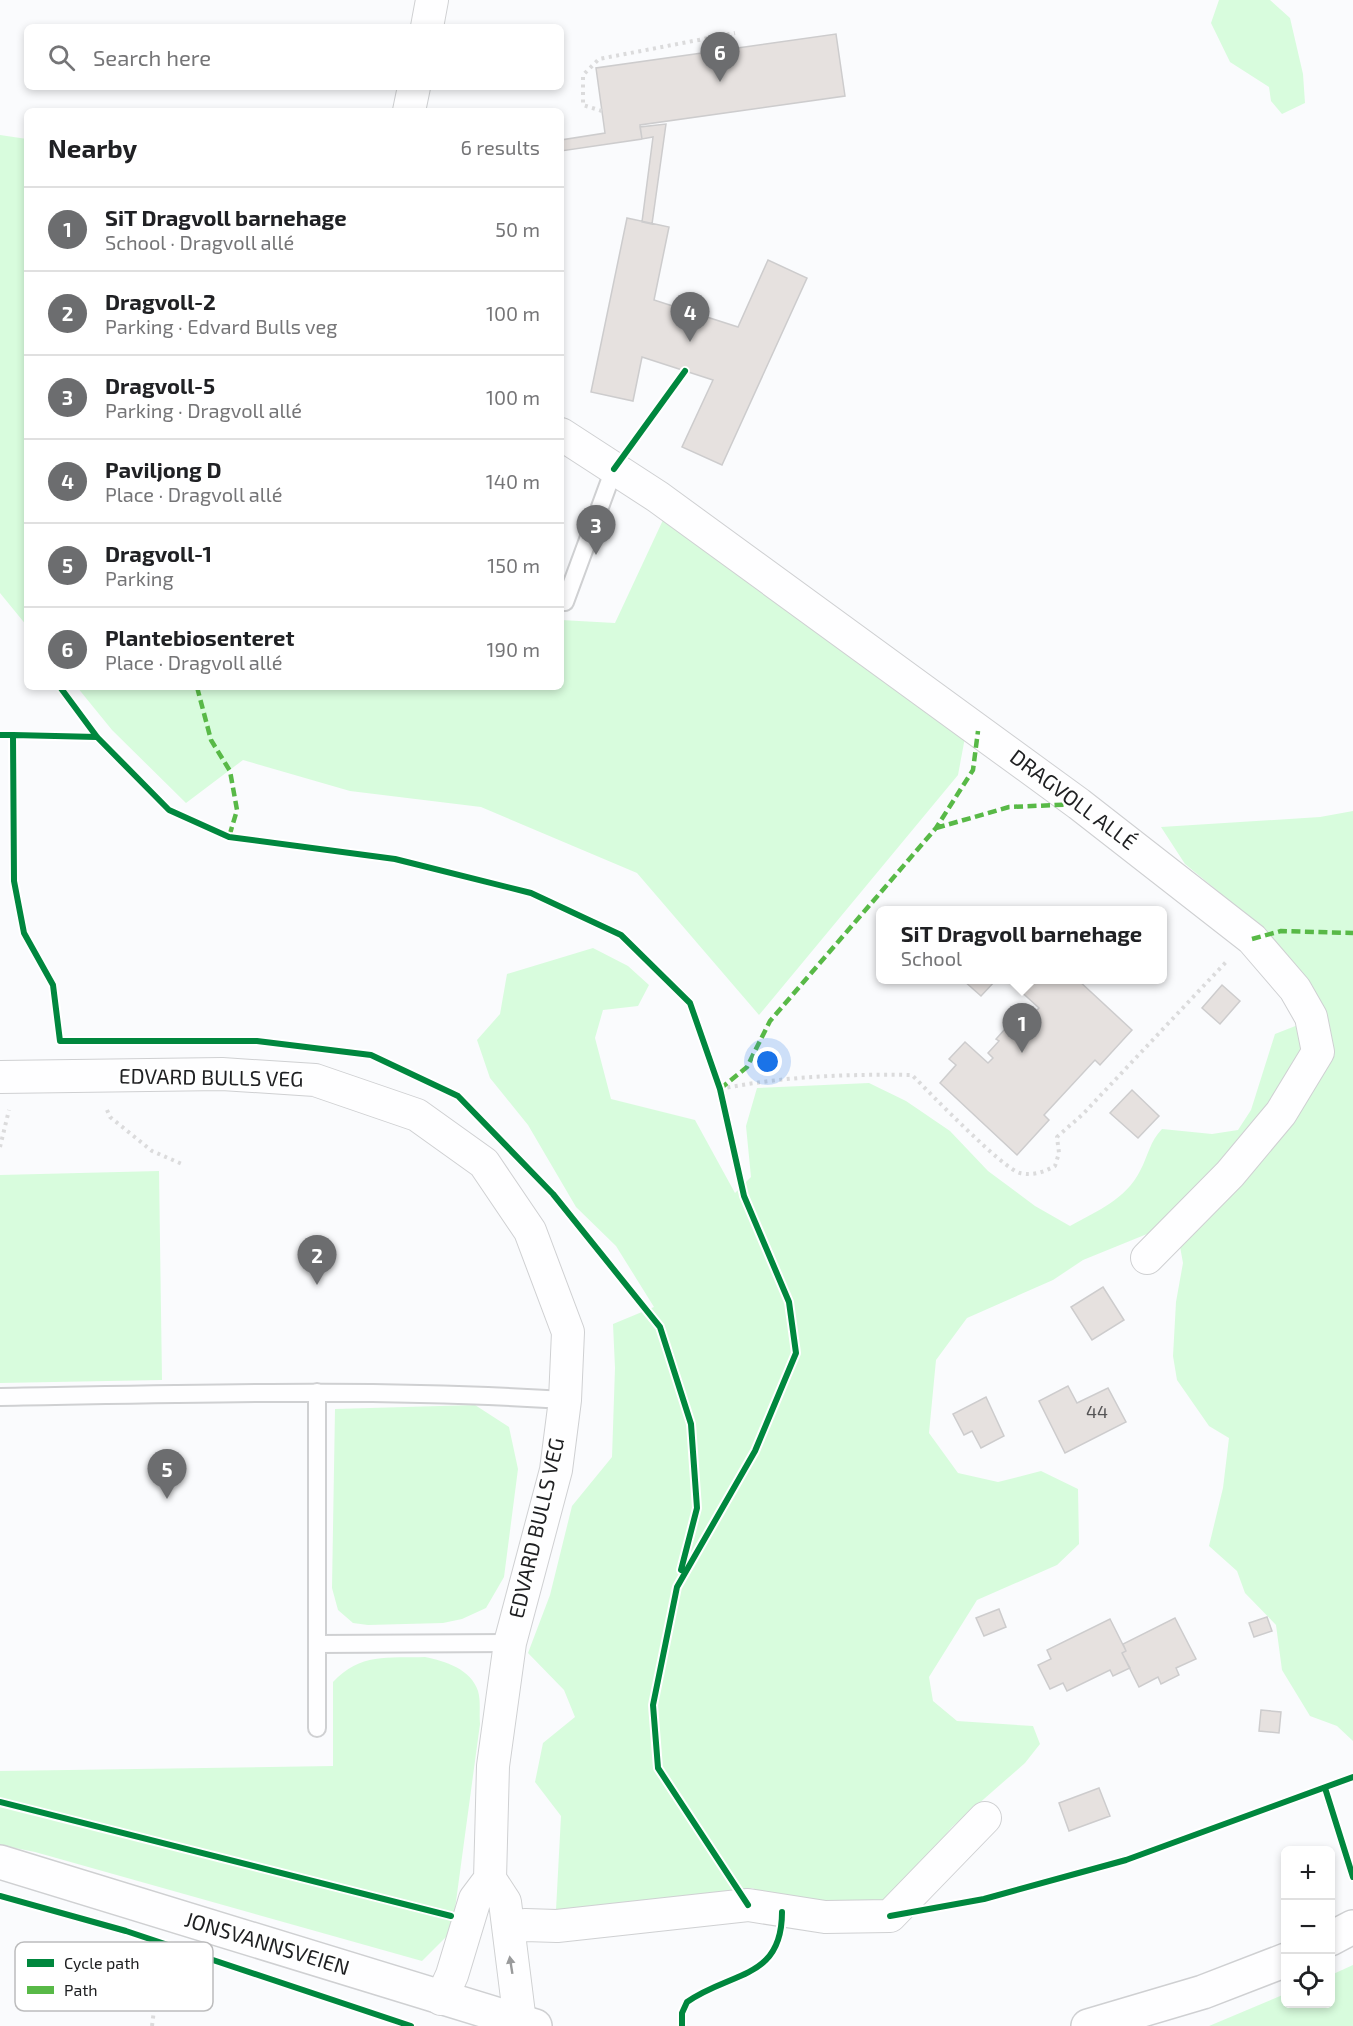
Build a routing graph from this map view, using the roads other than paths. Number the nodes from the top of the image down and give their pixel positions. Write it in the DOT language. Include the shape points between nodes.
graph roads {
  1 [pos="432,0"];
  2 [pos="428,24"];
  3 [pos="413,90"];
  4 [pos="410,108"];
  5 [pos="564,436"];
  6 [pos="614,469"];
  7 [pos="564,602"];
  8 [pos="0,1077"];
  9 [pos="1147,1258"];
  10 [pos="317,1392"];
  11 [pos="0,1397"];
  12 [pos="565,1400"];
  13 [pos="510,1643"];
  14 [pos="317,1644"];
  15 [pos="318,1728"];
  16 [pos="985,1818"];
  17 [pos="0,1862"];
  18 [pos="490,1879"];
  19 [pos="525,1925"];
  20 [pos="1353,1927"];
  21 [pos="1335,1936"];
  22 [pos="1281,1962"];
  23 [pos="441,1999"];
  24 [pos="527,2024"];
  25 [pos="1089,2026"];
  1 -- 2 [label="street"];
  3 -- 4 [label="street"];
  5 -- 6 [label="street, DRAGVOLL ALLÉ"];
  6 -- 7 [label="lane"];
  6 -- 9 [label="street, DRAGVOLL ALLÉ" via="1079,804 1252,939 1295,989 1311,1017 1318,1052 1281,1113 1230,1174"];
  8 -- 12 [label="street, EDVARD BULLS VEG" via="222,1074 315,1080 417,1115 484,1163 530,1231 568,1332"];
  10 -- 11 [label="lane"];
  10 -- 12 [label="lane"];
  10 -- 14 [label="lane"];
  12 -- 13 [label="street, EDVARD BULLS VEG" via="556,1470"];
  13 -- 14 [label="lane"];
  13 -- 18 [label="street, EDVARD BULLS VEG" via="493,1766"];
  14 -- 15 [label="lane"];
  16 -- 19 [label="street" via="890,1916 825,1917 748,1905 557,1926"];
  17 -- 23 [label="main road, JONSVANNSVEIEN"];
  18 -- 23 [label="street" via="475,1899"];
  24 -- 18 [label="street, one-way" via="505,1902"];
  20 -- 21 [label="main road"];
  22 -- 25 [label="main road" via="1203,1992"];
  23 -- 24 [label="main road, JONSVANNSVEIEN"];
}
